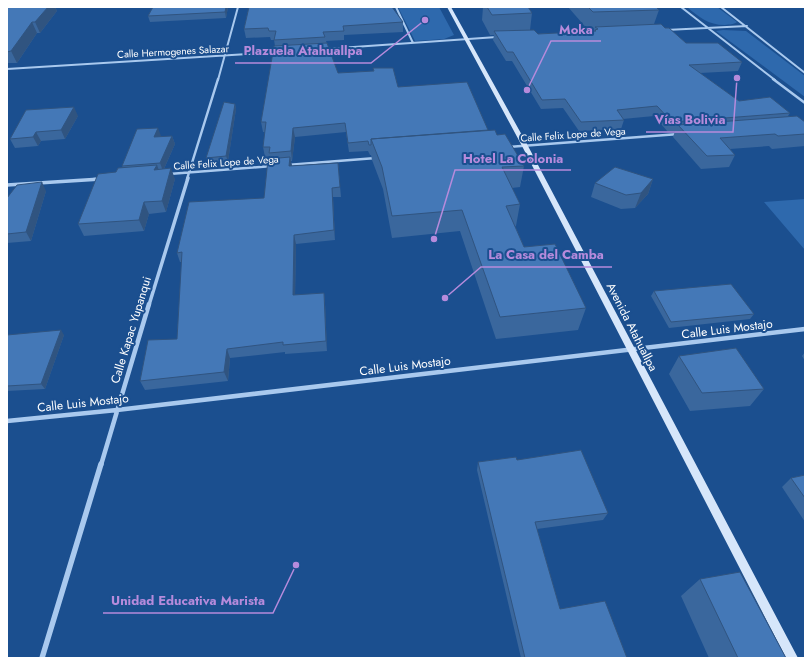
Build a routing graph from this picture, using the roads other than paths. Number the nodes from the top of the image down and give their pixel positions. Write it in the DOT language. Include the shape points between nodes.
graph roads {
  1 [pos="238,7"];
  2 [pos="396,7"];
  3 [pos="449,7"];
  4 [pos="681,7"];
  5 [pos="721,7"];
  6 [pos="747,26"];
  7 [pos="708,28"];
  8 [pos="660,30"];
  9 [pos="501,36"];
  10 [pos="466,40"];
  11 [pos="413,43"];
  12 [pos="319,50"];
  13 [pos="280,52"];
  14 [pos="225,56"];
  15 [pos="7,69"];
  16 [pos="805,73"];
  17 [pos="805,103"];
  18 [pos="681,134"];
  19 [pos="525,146"];
  20 [pos="502,148"];
  21 [pos="384,157"];
  22 [pos="282,165"];
  23 [pos="275,166"];
  24 [pos="188,173"];
  25 [pos="165,174"];
  26 [pos="102,179"];
  27 [pos="7,185"];
  28 [pos="805,329"];
  29 [pos="631,350"];
  30 [pos="117,410"];
  31 [pos="7,421"];
  32 [pos="42,658"];
  33 [pos="792,658"];
  1 -- 14 [label="street, Calle Kapac Yupanqui"];
  2 -- 11 [label="street"];
  3 -- 10 [label="main road, Avenida Atahuallpa"];
  4 -- 7 [label="street"];
  5 -- 6 [label="street"];
  6 -- 7 [label="street"];
  6 -- 16 [label="street"];
  7 -- 8 [label="street"];
  7 -- 17 [label="street"];
  9 -- 10 [label="street"];
  10 -- 11 [label="street"];
  10 -- 19 [label="main road, Avenida Atahuallpa"];
  11 -- 12 [label="street"];
  13 -- 14 [label="street, Calle Hermogenes Salazar"];
  14 -- 15 [label="street, Calle Hermogenes Salazar"];
  14 -- 24 [label="street, Calle Kapac Yupanqui"];
  18 -- 19 [label="street, Calle Felix Lope de Vega"];
  19 -- 20 [label="street, Calle Felix Lope de Vega"];
  19 -- 29 [label="main road, Avenida Atahuallpa"];
  21 -- 22 [label="street, Calle Felix Lope de Vega"];
  23 -- 24 [label="street, Calle Felix Lope de Vega"];
  24 -- 25 [label="street, Calle Felix Lope de Vega"];
  24 -- 30 [label="street, Calle Kapac Yupanqui"];
  26 -- 27 [label="street"];
  28 -- 29 [label="street, Calle Luis Mostajo"];
  29 -- 30 [label="street, Calle Luis Mostajo"];
  29 -- 33 [label="main road, Avenida Atahuallpa"];
  30 -- 31 [label="street, Calle Luis Mostajo"];
  30 -- 32 [label="street, Calle Kapac Yupanqui"];
}
